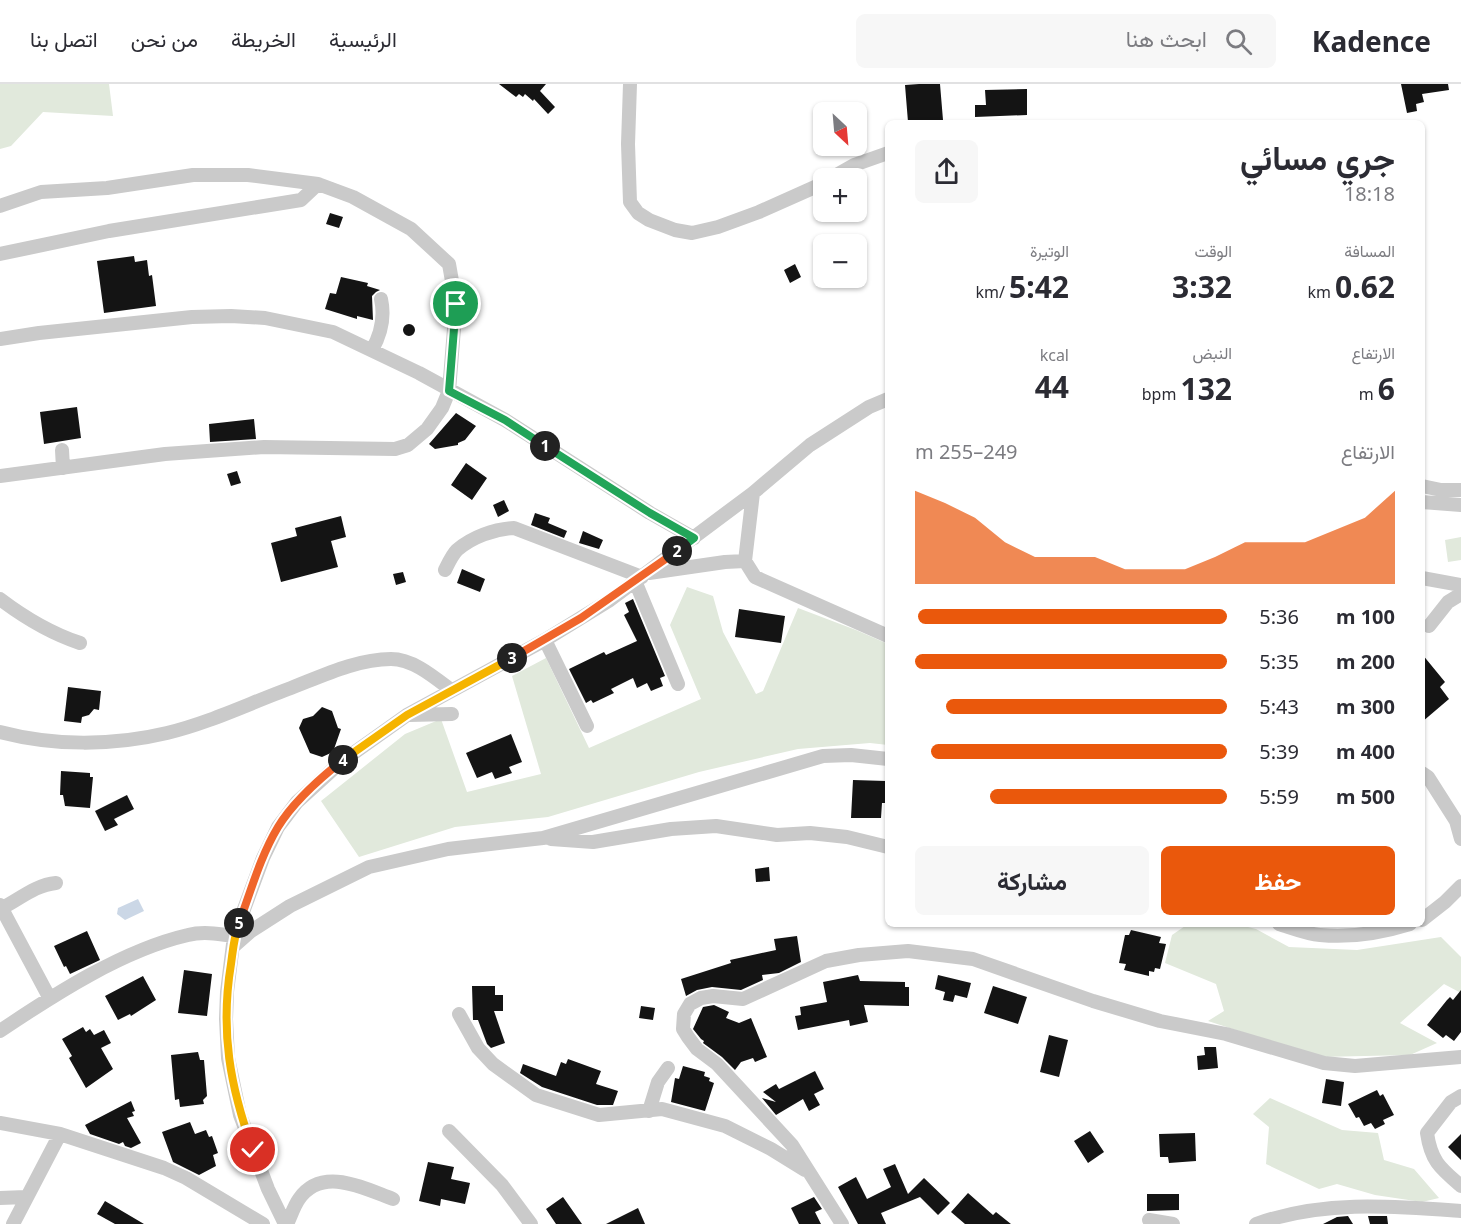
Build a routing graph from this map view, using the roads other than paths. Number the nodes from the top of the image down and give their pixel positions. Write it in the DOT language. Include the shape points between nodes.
graph roads {
  1 [pos="630,84"];
  2 [pos="885,154"];
  3 [pos="849,168"];
  4 [pos="318,184"];
  5 [pos="813,188"];
  6 [pos="0,206"];
  7 [pos="0,254"];
  8 [pos="381,299"];
  9 [pos="0,339"];
  10 [pos="372,350"];
  11 [pos="449,391"];
  12 [pos="885,400"];
  13 [pos="62,450"];
  14 [pos="63,468"];
  15 [pos="0,476"];
  16 [pos="1425,487"];
  17 [pos="1461,490"];
  18 [pos="753,493"];
  19 [pos="1425,502"];
  20 [pos="1461,506"];
  21 [pos="694,538"];
  22 [pos="745,561"];
  23 [pos="445,570"];
  24 [pos="641,577"];
  25 [pos="1425,579"];
  26 [pos="1461,585"];
  27 [pos="1461,594"];
  28 [pos="0,599"];
  29 [pos="1429,626"];
  30 [pos="885,635"];
  31 [pos="545,640"];
  32 [pos="80,643"];
  33 [pos="678,684"];
  34 [pos="451,690"];
  35 [pos="452,714"];
  36 [pos="407,715"];
  37 [pos="587,726"];
  38 [pos="0,732"];
  39 [pos="885,759"];
  40 [pos="1425,775"];
  41 [pos="543,838"];
  42 [pos="1461,839"];
  43 [pos="885,846"];
  44 [pos="57,883"];
  45 [pos="1461,886"];
  46 [pos="1,907"];
  47 [pos="1425,918"];
  48 [pos="1290,927"];
  49 [pos="1401,927"];
  50 [pos="234,941"];
  51 [pos="49,998"];
  52 [pos="459,1014"];
  53 [pos="0,1031"];
  54 [pos="1461,1057"];
  55 [pos="668,1068"];
  56 [pos="1461,1096"];
  57 [pos="649,1111"];
  58 [pos="0,1123"];
  59 [pos="449,1131"];
  60 [pos="60,1134"];
  61 [pos="809,1172"];
  62 [pos="1461,1186"];
  63 [pos="26,1197"];
  64 [pos="0,1198"];
  65 [pos="393,1199"];
  66 [pos="1461,1211"];
  67 [pos="1149,1220"];
  68 [pos="13,1224"];
  69 [pos="263,1224"];
  70 [pos="286,1224"];
  71 [pos="531,1224"];
  72 [pos="842,1224"];
  73 [pos="1173,1224"];
  74 [pos="1256,1224"];
  1 -- 5 [label="street" via="630,202 649,220 692,233 759,212"];
  2 -- 3 [label="street"];
  4 -- 6 [label="street" via="248,175 193,175 107,188 41,192"];
  4 -- 7 [label="street" via="301,200 109,231"];
  4 -- 11 [label="street" via="353,197 411,229 449,264 456,304"];
  8 -- 10 [label="street" via="380,332"];
  9 -- 10 [label="street" via="231,316 265,318 333,332"];
  10 -- 11 [label="street"];
  11 -- 14 [label="street" via="442,408 420,437 394,449 264,447 165,454"];
  11 -- 21 [label="street" via="505,420"];
  12 -- 18 [label="street" via="810,445"];
  13 -- 14 [label="street"];
  14 -- 15 [label="street"];
  16 -- 17 [label="street"];
  18 -- 21 [label="street"];
  18 -- 22 [label="street"];
  19 -- 20 [label="street"];
  21 -- 24 [label="street"];
  22 -- 24 [label="street"];
  22 -- 30 [label="street" via="755,577"];
  23 -- 24 [label="street" via="456,551 470,542 500,529 514,528"];
  24 -- 31 [label="street"];
  24 -- 33 [label="street"];
  25 -- 26 [label="street"];
  27 -- 29 [label="street" via="1448,602"];
  28 -- 32 [label="street" via="57,636"];
  31 -- 34 [label="street"];
  31 -- 37 [label="street"];
  34 -- 36 [label="street"];
  34 -- 38 [label="street" via="411,663 393,659 336,671 167,733 61,742"];
  35 -- 36 [label="street"];
  36 -- 50 [label="street" via="341,762 297,802 278,827 263,858"];
  39 -- 41 [label="street" via="823,756"];
  40 -- 42 [label="street" via="1456,820"];
  41 -- 43 [label="street" via="593,842 716,826 777,835 847,837"];
  41 -- 50 [label="street" via="448,849 369,867 290,906"];
  44 -- 46 [label="street" via="28,891"];
  45 -- 47 [label="street"];
  46 -- 51 [label="street"];
  48 -- 49 [label="street" via="1318,935 1355,935"];
  50 -- 51 [label="street" via="218,933 190,934 140,951"];
  50 -- 70 [label="street" via="226,992 228,1058 240,1115"];
  51 -- 53 [label="street"];
  52 -- 57 [label="street" via="478,1048 493,1064 536,1095 599,1115"];
  54 -- 61 [label="street" via="1354,1066 1324,1063 1116,1008 973,959 908,951 826,961 743,999 713,996 690,1004 684,1014 683,1029 688,1037 792,1145"];
  55 -- 57 [label="street" via="658,1082"];
  56 -- 62 [label="street" via="1451,1102 1427,1133 1429,1151 1436,1162"];
  57 -- 61 [label="street" via="662,1109 725,1126"];
  58 -- 60 [label="street"];
  59 -- 71 [label="street" via="502,1185"];
  60 -- 63 [label="street"];
  60 -- 69 [label="street" via="164,1168"];
  61 -- 72 [label="street"];
  63 -- 64 [label="street"];
  63 -- 68 [label="street"];
  65 -- 70 [label="street" via="348,1183 316,1183 299,1199"];
  66 -- 74 [label="street" via="1344,1206 1313,1209"];
  67 -- 73 [label="street"];
}
